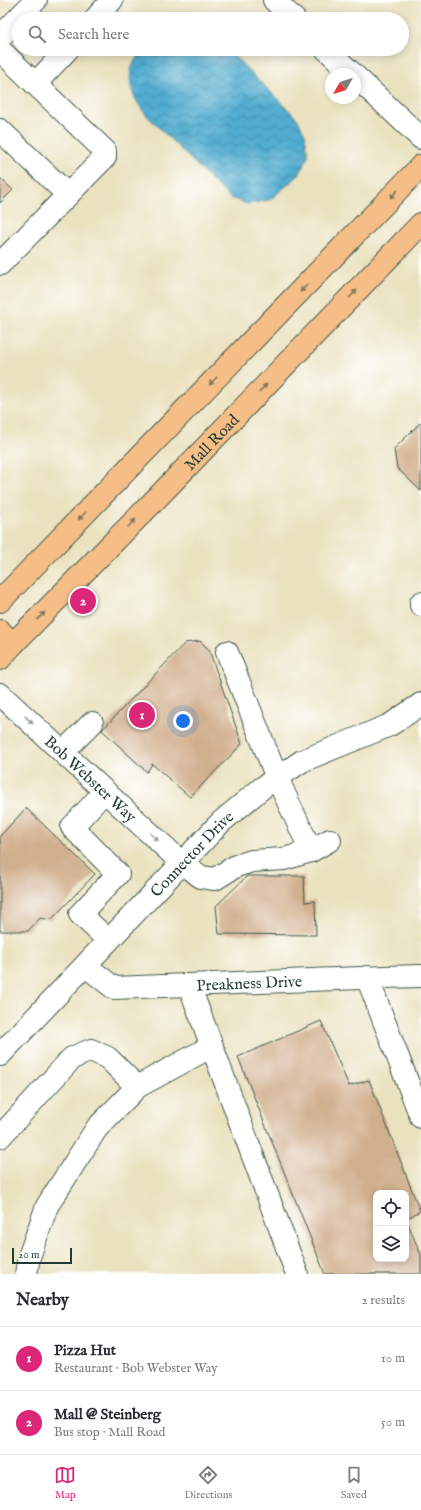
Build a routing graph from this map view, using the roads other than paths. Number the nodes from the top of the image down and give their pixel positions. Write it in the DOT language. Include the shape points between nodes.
graph roads {
  1 [pos="36,0"];
  2 [pos="112,0"];
  3 [pos="276,1"];
  4 [pos="24,12"];
  5 [pos="101,12"];
  6 [pos="287,12"];
  7 [pos="12,25"];
  8 [pos="0,37"];
  9 [pos="0,50"];
  10 [pos="62,56"];
  11 [pos="334,56"];
  12 [pos="347,68"];
  13 [pos="361,82"];
  14 [pos="36,84"];
  15 [pos="0,130"];
  16 [pos="421,138"];
  17 [pos="421,166"];
  18 [pos="68,195"];
  19 [pos="421,224"];
  20 [pos="0,264"];
  21 [pos="0,601"];
  22 [pos="4,644"];
  23 [pos="226,652"];
  24 [pos="0,694"];
  25 [pos="420,710"];
  26 [pos="92,723"];
  27 [pos="63,752"];
  28 [pos="277,778"];
  29 [pos="105,792"];
  30 [pos="330,840"];
  31 [pos="311,851"];
  32 [pos="182,863"];
  33 [pos="108,940"];
  34 [pos="86,966"];
  35 [pos="421,976"];
  36 [pos="367,977"];
  37 [pos="189,985"];
  38 [pos="212,1046"];
  39 [pos="0,1055"];
  40 [pos="137,1087"];
  41 [pos="421,1117"];
  42 [pos="0,1137"];
  43 [pos="26,1274"];
  44 [pos="297,1274"];
  1 -- 4 [label="street"];
  2 -- 5 [label="street"];
  3 -- 6 [label="street"];
  7 -- 8 [label="street"];
  9 -- 14 [label="street"];
  10 -- 14 [label="street"];
  11 -- 12 [label="street"];
  13 -- 16 [label="street"];
  14 -- 18 [label="street" via="106,154"];
  15 -- 18 [label="street"];
  17 -- 21 [label="main road, one-way"];
  18 -- 20 [label="street"];
  22 -- 19 [label="main road, Mall Road, one-way" via="168,487"];
  23 -- 28 [label="street"];
  24 -- 27 [label="street, Bob Webster Way, one-way"];
  25 -- 28 [label="street, Connector Drive" via="302,761"];
  26 -- 27 [label="street"];
  27 -- 29 [label="street, Bob Webster Way"];
  28 -- 31 [label="street"];
  28 -- 32 [label="street, Connector Drive" via="222,822"];
  29 -- 32 [label="street, Bob Webster Way, one-way"];
  29 -- 33 [label="street" via="72,826 118,874 80,914"];
  30 -- 31 [label="street, Bob Webster Way"];
  31 -- 32 [label="street, Bob Webster Way" via="284,859 252,861 236,866 215,879 201,877"];
  32 -- 33 [label="street, Connector Drive"];
  33 -- 34 [label="street, Connector Drive"];
  34 -- 37 [label="street, Preakness Drive" via="114,988"];
  34 -- 39 [label="street, Connector Drive"];
  35 -- 36 [label="street, Preakness Drive"];
  36 -- 37 [label="street, Preakness Drive"];
  36 -- 41 [label="street"];
  37 -- 38 [label="street"];
  38 -- 40 [label="street"];
  38 -- 44 [label="street"];
  40 -- 42 [label="street" via="108,1058 90,1050 72,1058"];
  40 -- 43 [label="street" via="97,1128 47,1206 29,1257"];
}
